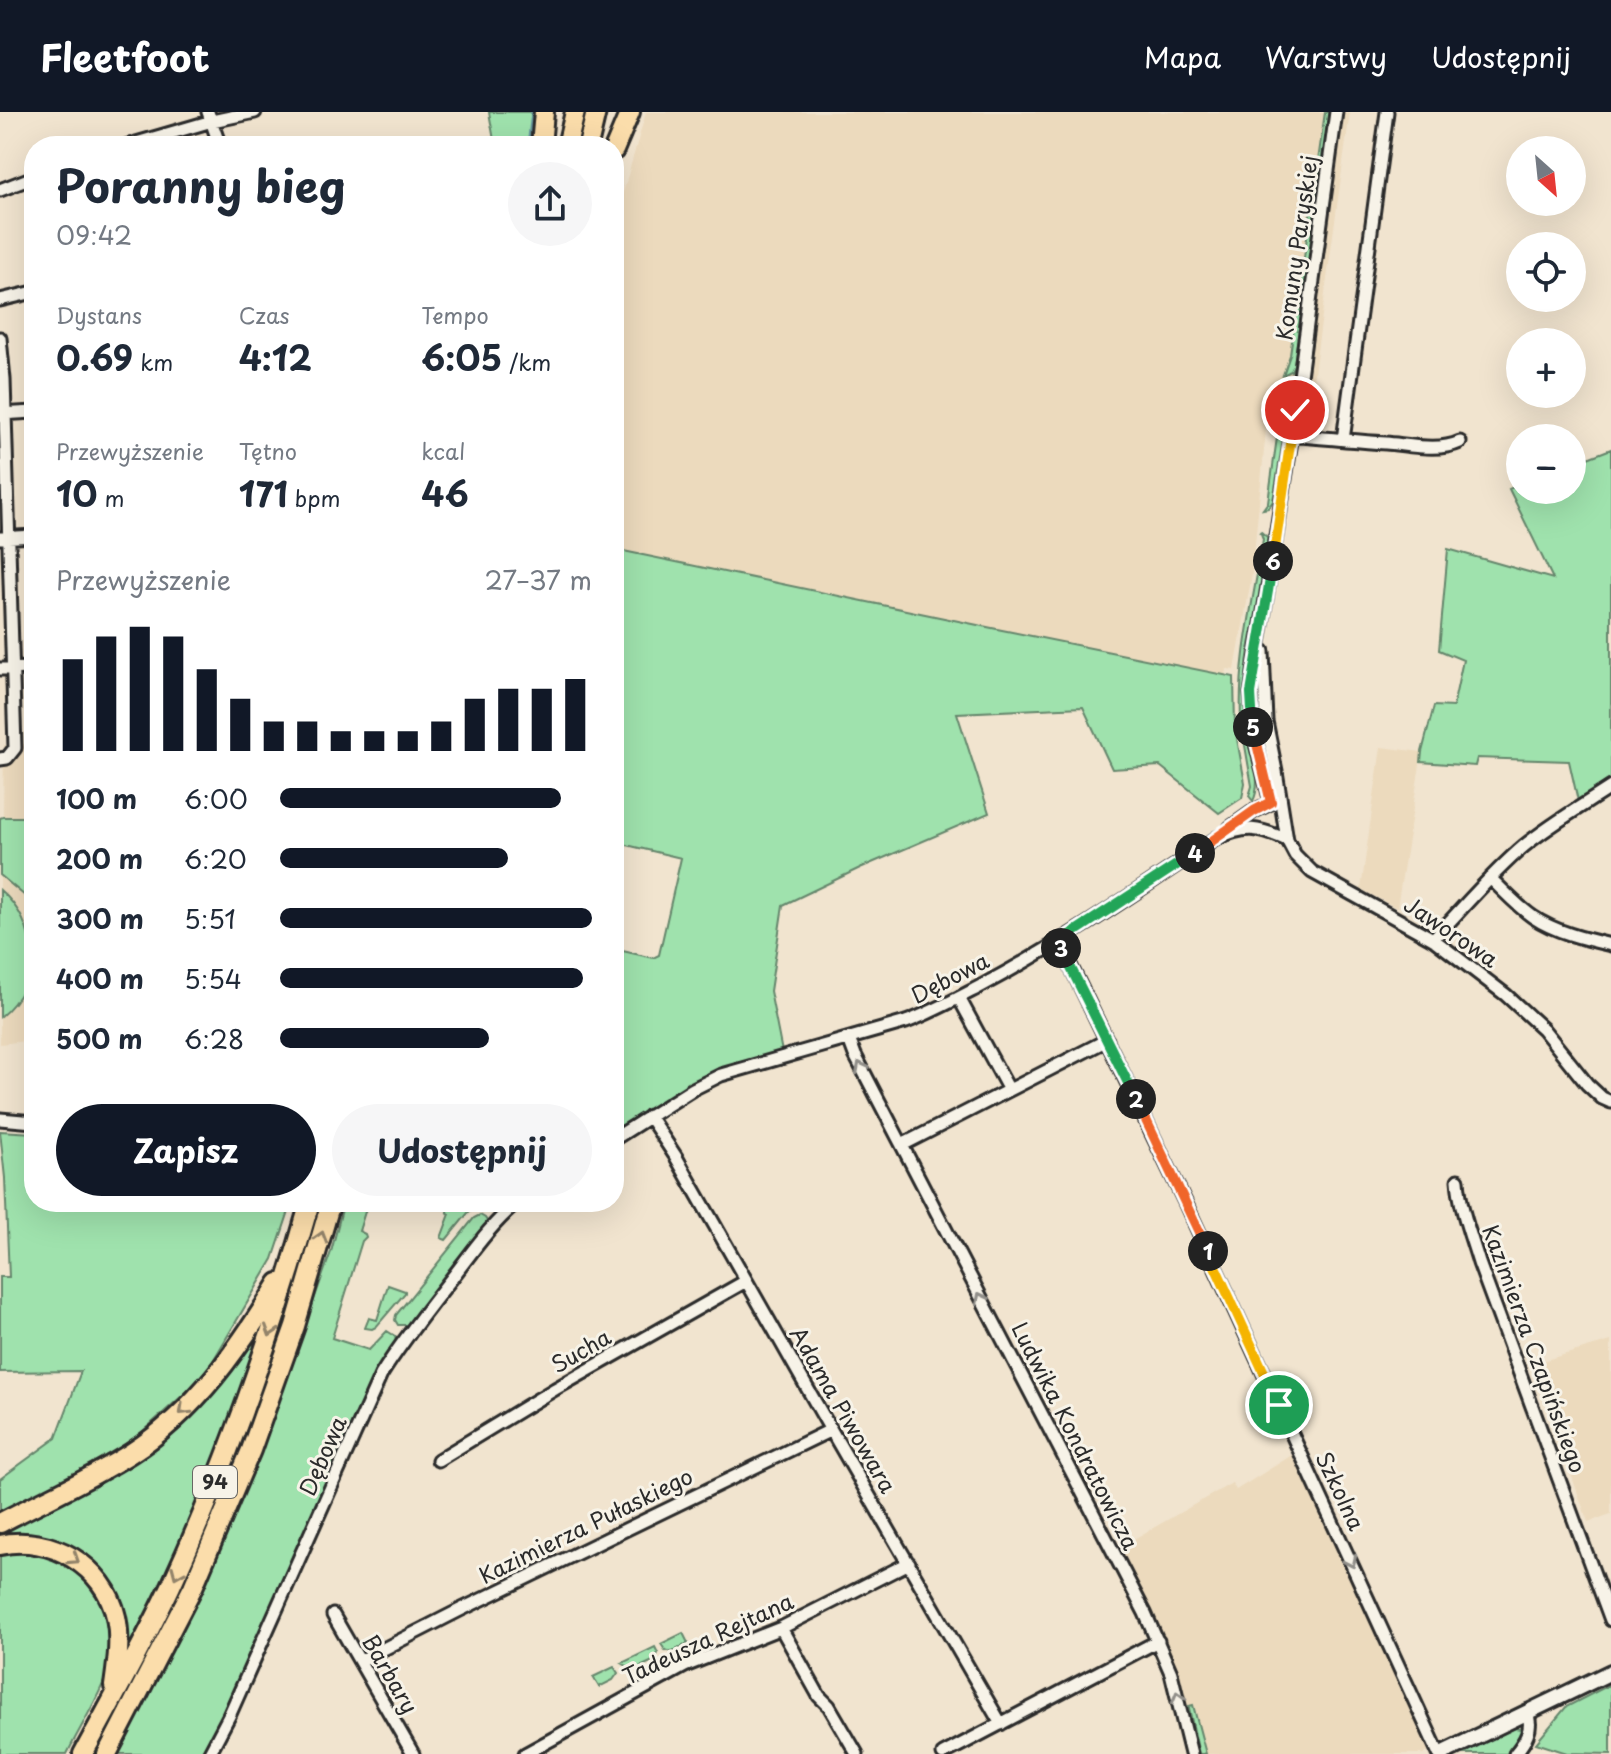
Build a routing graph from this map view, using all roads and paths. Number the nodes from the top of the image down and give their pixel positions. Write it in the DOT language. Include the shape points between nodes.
graph roads {
  1 [pos="255,112"];
  2 [pos="544,112"];
  3 [pos="575,112"];
  4 [pos="596,112"];
  5 [pos="630,112"];
  6 [pos="1336,112"];
  7 [pos="1387,112"];
  8 [pos="210,116"];
  9 [pos="154,136"];
  10 [pos="217,136"];
  11 [pos="542,136"];
  12 [pos="569,136"];
  13 [pos="590,136"];
  14 [pos="620,136"];
  15 [pos="24,181"];
  16 [pos="0,190"];
  17 [pos="24,294"];
  18 [pos="0,300"];
  19 [pos="0,338"];
  20 [pos="24,413"];
  21 [pos="2,414"];
  22 [pos="1292,435"];
  23 [pos="1343,440"];
  24 [pos="1460,442"];
  25 [pos="5,538"];
  26 [pos="6,669"];
  27 [pos="0,759"];
  28 [pos="1611,787"];
  29 [pos="1275,801"];
  30 [pos="1217,838"];
  31 [pos="1287,840"];
  32 [pos="1490,878"];
  33 [pos="1433,939"];
  34 [pos="1059,942"];
  35 [pos="1611,945"];
  36 [pos="959,998"];
  37 [pos="849,1039"];
  38 [pos="1107,1040"];
  39 [pos="1009,1090"];
  40 [pos="1611,1102"];
  41 [pos="649,1116"];
  42 [pos="0,1119"];
  43 [pos="24,1121"];
  44 [pos="624,1132"];
  45 [pos="902,1145"];
  46 [pos="1458,1180"];
  47 [pos="307,1212"];
  48 [pos="328,1212"];
  49 [pos="508,1212"];
  50 [pos="295,1257"];
  51 [pos="746,1281"];
  52 [pos="831,1430"];
  53 [pos="438,1460"];
  54 [pos="0,1523"];
  55 [pos="0,1545"];
  56 [pos="909,1563"];
  57 [pos="333,1615"];
  58 [pos="1611,1620"];
  59 [pos="781,1628"];
  60 [pos="1158,1641"];
  61 [pos="360,1661"];
  62 [pos="1611,1672"];
  63 [pos="113,1699"];
  64 [pos="1527,1713"];
  65 [pos="1001,1724"];
  66 [pos="83,1754"];
  67 [pos="107,1754"];
  68 [pos="209,1754"];
  69 [pos="413,1754"];
  70 [pos="525,1754"];
  71 [pos="857,1754"];
  72 [pos="943,1754"];
  73 [pos="1191,1754"];
  74 [pos="1440,1754"];
  75 [pos="1515,1754"];
  1 -- 8 [label="street"];
  2 -- 11 [label="main road"];
  3 -- 12 [label="main road"];
  4 -- 13 [label="main road"];
  5 -- 14 [label="main road"];
  6 -- 22 [label="street, Komuny Paryskiej"];
  7 -- 23 [label="street"];
  8 -- 9 [label="street"];
  8 -- 10 [label="street"];
  15 -- 16 [label="street"];
  17 -- 18 [label="street"];
  19 -- 21 [label="street"];
  20 -- 21 [label="street"];
  21 -- 25 [label="street"];
  22 -- 23 [label="street"];
  22 -- 29 [label="street, Komuny Paryskiej" via="1263,626 1264,707 1276,771"];
  23 -- 24 [label="street" via="1444,447"];
  25 -- 26 [label="street"];
  26 -- 27 [label="street" via="15,748"];
  28 -- 32 [label="street" via="1542,832"];
  29 -- 30 [label="street"];
  29 -- 31 [label="street, Jaworowa"];
  30 -- 31 [label="street, Dębowa" via="1246,828"];
  30 -- 34 [label="street, Dębowa"];
  31 -- 33 [label="street, Jaworowa" via="1312,872"];
  32 -- 33 [label="street"];
  32 -- 35 [label="street" via="1540,921"];
  33 -- 40 [label="street, Jaworowa" via="1524,1009 1587,1084"];
  34 -- 36 [label="street, Dębowa"];
  34 -- 38 [label="street, Szkolna"];
  36 -- 37 [label="street, Dębowa"];
  36 -- 39 [label="street"];
  37 -- 41 [label="street, Dębowa" via="721,1075"];
  45 -- 37 [label="street, Ludwika Kondratowicza, one-way"];
  38 -- 39 [label="street"];
  38 -- 74 [label="street, Szkolna, one-way"];
  39 -- 45 [label="street"];
  41 -- 44 [label="street, Dębowa"];
  41 -- 51 [label="street, Adama Piwowara"];
  42 -- 43 [label="street"];
  60 -- 45 [label="street, Ludwika Kondratowicza, one-way"];
  46 -- 58 [label="street, Kazimierza Czapińskiego" via="1479,1263"];
  47 -- 50 [label="main road, 94"];
  67 -- 48 [label="main road, 94, one-way" via="193,1587 251,1450"];
  49 -- 68 [label="street, Dębowa" via="381,1375"];
  50 -- 54 [label="main road, one-way" via="215,1378 171,1421 129,1455"];
  50 -- 63 [label="main road, 94, one-way" via="206,1506"];
  51 -- 52 [label="street, Adama Piwowara"];
  51 -- 53 [label="street, Sucha"];
  52 -- 56 [label="street, Adama Piwowara"];
  52 -- 61 [label="street, Kazimierza Pułaskiego"];
  55 -- 63 [label="main road, one-way" via="24,1542 61,1551 101,1585 118,1631"];
  56 -- 59 [label="street, Tadeusza Rejtana"];
  56 -- 65 [label="street, Adama Piwowara"];
  57 -- 61 [label="street, Barbary"];
  59 -- 70 [label="street, Tadeusza Rejtana" via="685,1666"];
  59 -- 71 [label="street"];
  60 -- 65 [label="street"];
  73 -- 60 [label="street, Ludwika Kondratowicza, one-way"];
  61 -- 69 [label="street, Barbary"];
  62 -- 64 [label="street"];
  63 -- 66 [label="main road, 94"];
  64 -- 74 [label="street"];
  64 -- 75 [label="street" via="1531,1726"];
  65 -- 72 [label="street"];
}
